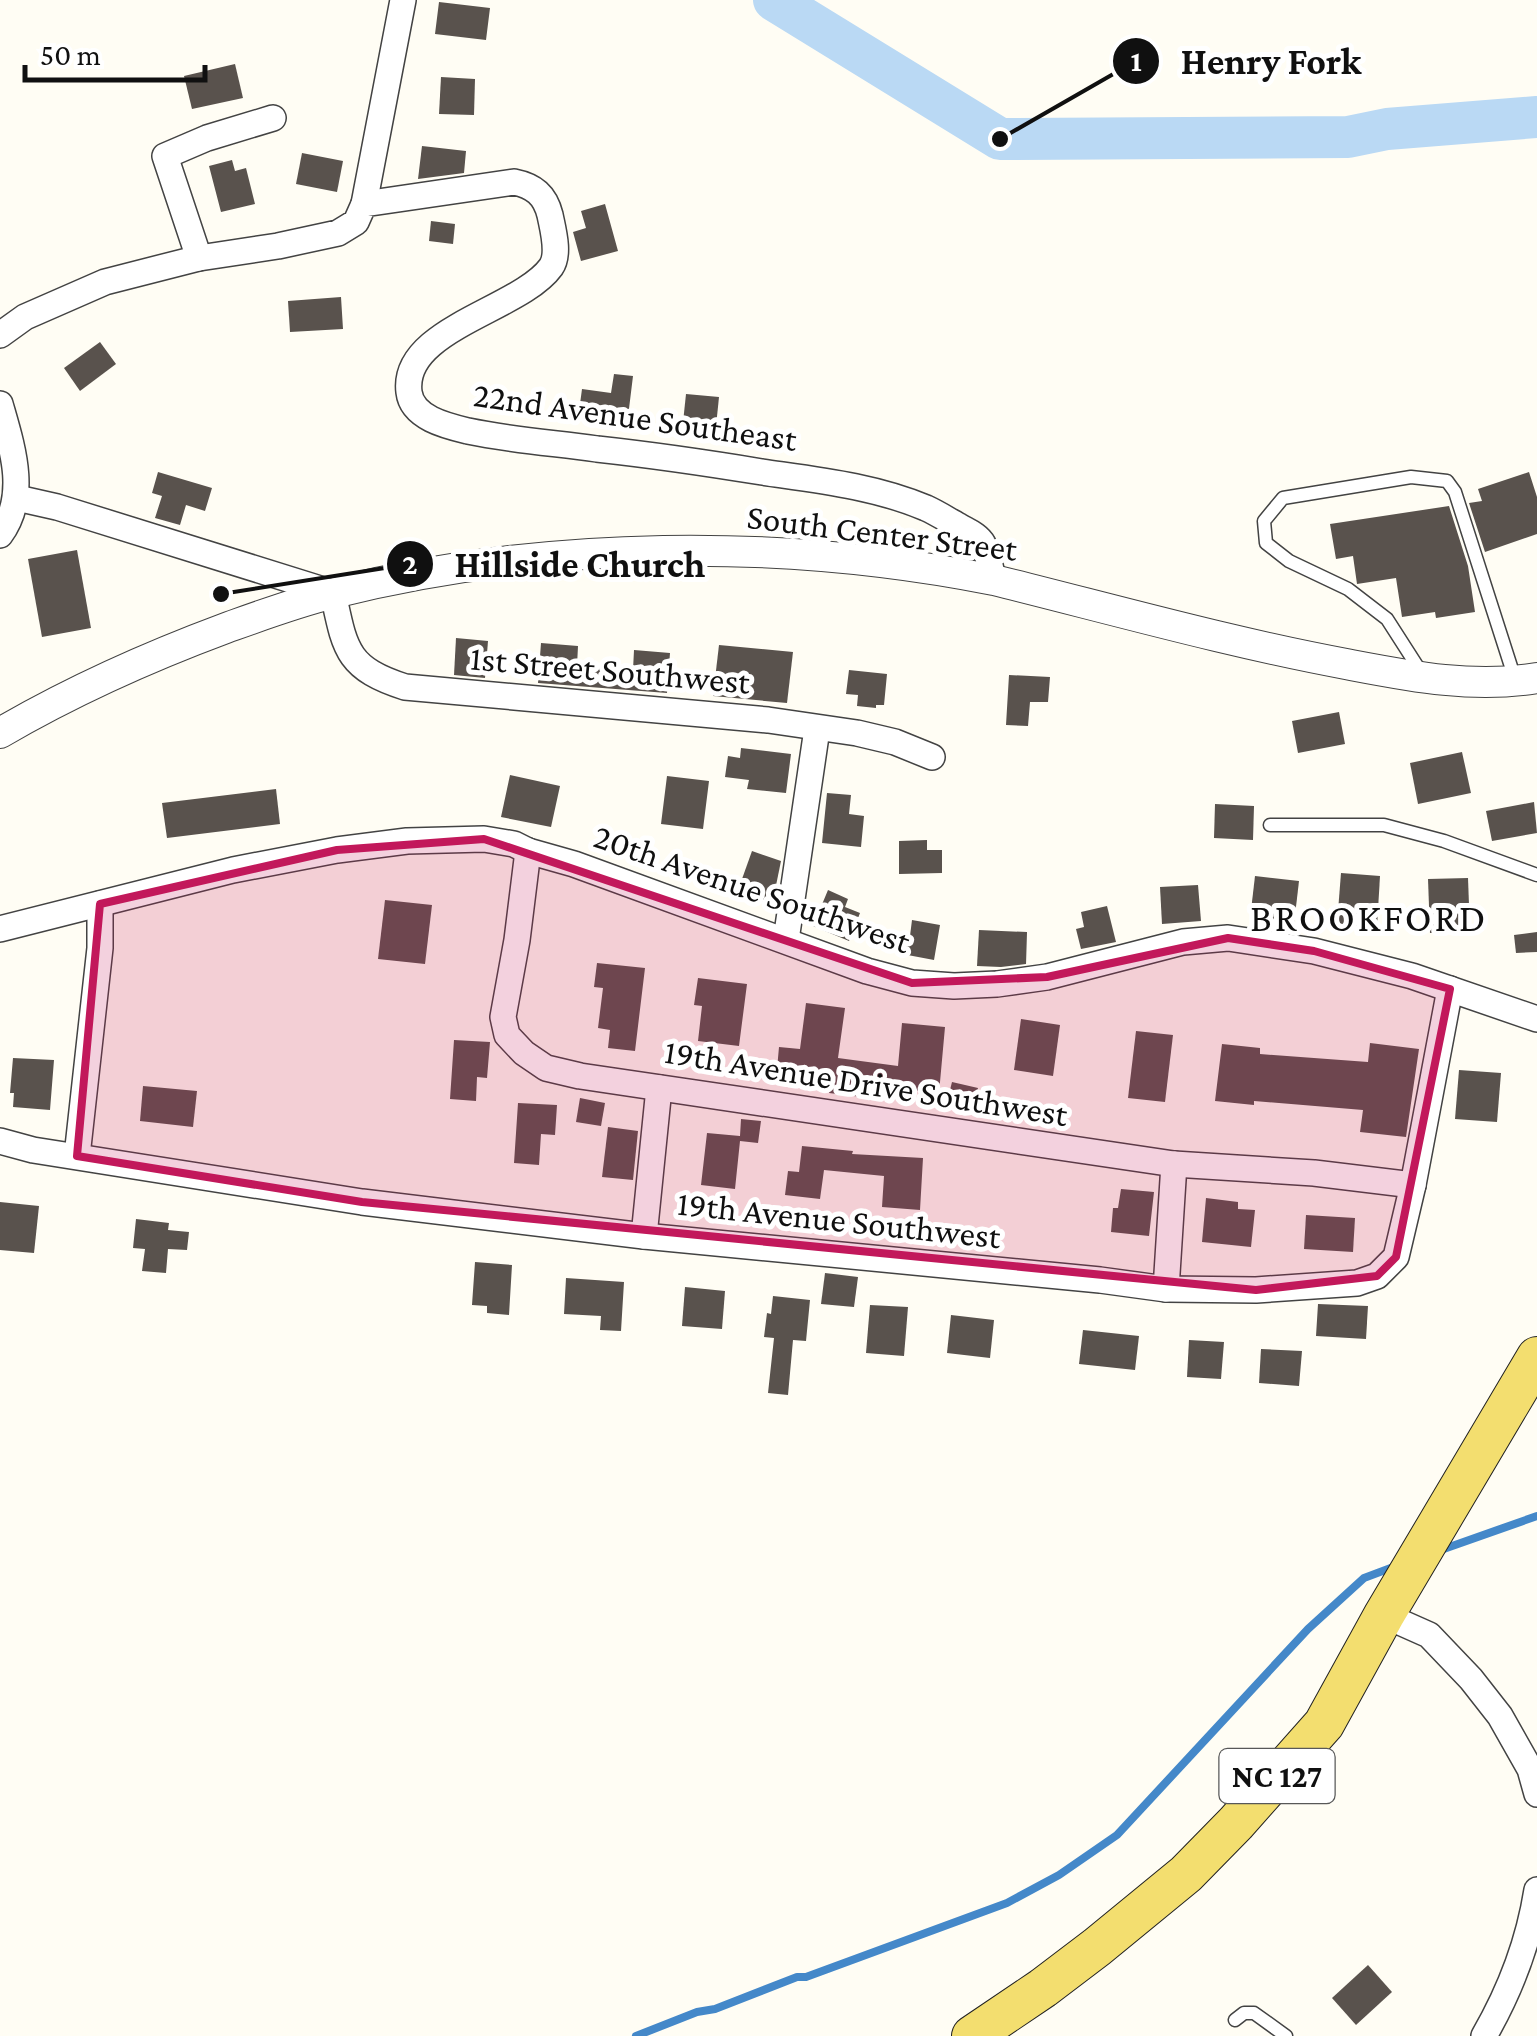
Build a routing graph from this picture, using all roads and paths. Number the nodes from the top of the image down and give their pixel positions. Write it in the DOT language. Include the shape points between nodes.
graph roads {
  1 [pos="403,0"];
  2 [pos="273,118"];
  3 [pos="364,204"];
  4 [pos="200,258"];
  5 [pos="0,335"];
  6 [pos="0,404"];
  7 [pos="17,498"];
  8 [pos="0,535"];
  9 [pos="994,580"];
  10 [pos="333,593"];
  11 [pos="1426,679"];
  12 [pos="1531,681"];
  13 [pos="817,728"];
  14 [pos="0,733"];
  15 [pos="932,757"];
  16 [pos="1270,825"];
  17 [pos="528,851"];
  18 [pos="1537,875"];
  19 [pos="100,904"];
  20 [pos="0,929"];
  21 [pos="786,940"];
  22 [pos="1450,989"];
  23 [pos="1537,1019"];
  24 [pos="659,1088"];
  25 [pos="0,1141"];
  26 [pos="77,1156"];
  27 [pos="1174,1164"];
  28 [pos="1413,1185"];
  29 [pos="644,1236"];
  30 [pos="1166,1289"];
  31 [pos="1537,1358"];
  32 [pos="1384,1615"];
  33 [pos="1537,1794"];
  34 [pos="1535,1902"];
  35 [pos="1528,1964"];
  36 [pos="1235,2020"];
  37 [pos="972,2036"];
  38 [pos="1286,2036"];
  39 [pos="1484,2036"];
  1 -- 3 [label="street"];
  2 -- 4 [label="street" via="165,156"];
  3 -- 4 [label="street" via="356,222 338,233"];
  3 -- 9 [label="street, 22nd Avenue Southeast" via="514,182 544,197 550,213 552,265 528,289 430,344 413,366 410,397 432,419 525,441 793,476 886,495 974,534"];
  4 -- 5 [label="street" via="105,282"];
  6 -- 7 [label="street"];
  7 -- 8 [label="street"];
  7 -- 10 [label="street"];
  9 -- 10 [label="street, South Center Street" via="808,554 661,551 480,564"];
  9 -- 11 [label="street, South Center Street" via="1286,653"];
  10 -- 13 [label="street, 1st Street Southwest" via="344,645 363,669 405,687"];
  10 -- 14 [label="street, South Center Street" via="127,668"];
  11 -- 12 [label="street, South Center Street"];
  11 -- 12 [label="lane" via="1387,619 1266,542 1264,521 1283,498 1411,477 1447,481"];
  13 -- 15 [label="street, 1st Street Southwest" via="895,742"];
  13 -- 21 [label="street"];
  16 -- 18 [label="lane" via="1384,825"];
  17 -- 19 [label="street, 20th Avenue Southwest" via="484,839 408,841 233,870"];
  17 -- 21 [label="street, 20th Avenue Southwest"];
  17 -- 24 [label="street, 19th Avenue Drive Southwest" via="503,1017 507,1035 546,1068"];
  19 -- 20 [label="street, 20th Avenue Southwest"];
  19 -- 26 [label="street"];
  21 -- 22 [label="street, 20th Avenue Southwest" via="867,971 954,986 1047,977 1183,942 1228,938 1314,950"];
  22 -- 23 [label="street, 20th Avenue Southwest"];
  22 -- 28 [label="street, 19th Avenue Southwest"];
  24 -- 27 [label="street, 19th Avenue Drive Southwest"];
  24 -- 29 [label="street"];
  25 -- 26 [label="street, 19th Avenue Southwest"];
  26 -- 29 [label="street, 19th Avenue Southwest" via="362,1202"];
  27 -- 28 [label="street, 19th Avenue Drive Southwest"];
  27 -- 30 [label="street"];
  28 -- 30 [label="street, 19th Avenue Southwest" via="1396,1256 1377,1276 1286,1288"];
  29 -- 30 [label="street, 19th Avenue Southwest"];
  31 -- 32 [label="main road, NC 127"];
  32 -- 33 [label="street" via="1429,1635 1471,1679 1500,1716"];
  32 -- 37 [label="main road, NC 127" via="1324,1724 1198,1861 1140,1913"];
  34 -- 35 [label="street"];
  35 -- 39 [label="street"];
  36 -- 38 [label="lane" via="1254,2013"];
}
